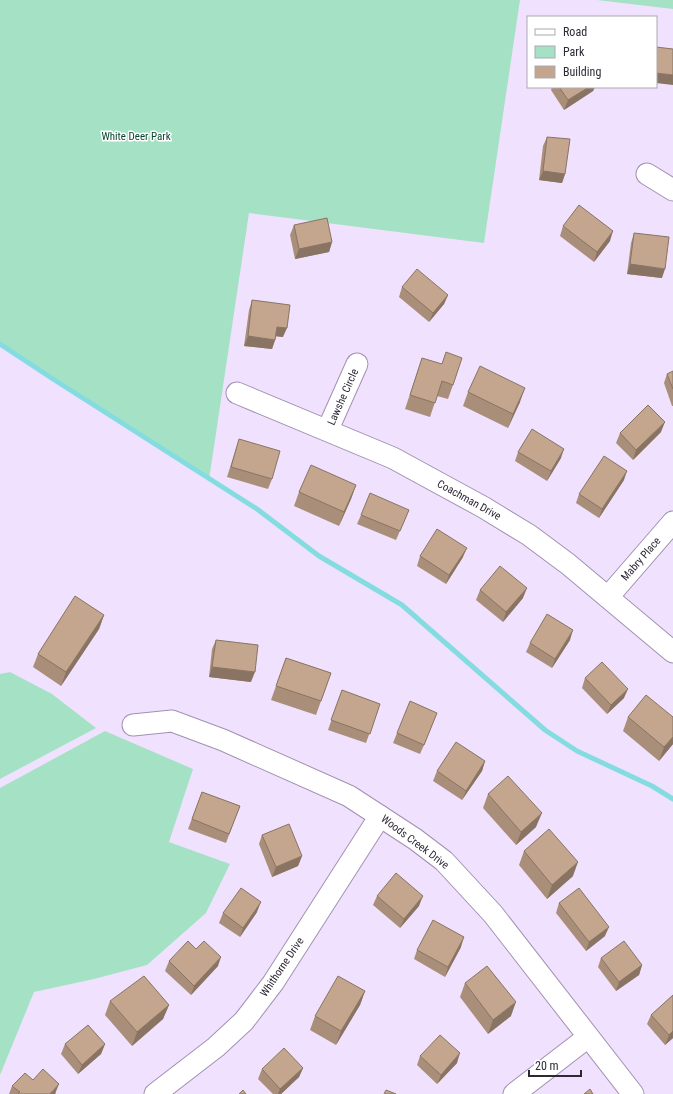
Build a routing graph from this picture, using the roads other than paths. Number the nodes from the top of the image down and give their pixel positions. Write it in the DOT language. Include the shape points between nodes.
graph roads {
  1 [pos="647,174"];
  2 [pos="673,190"];
  3 [pos="357,364"];
  4 [pos="237,393"];
  5 [pos="328,430"];
  6 [pos="673,522"];
  7 [pos="608,597"];
  8 [pos="673,652"];
  9 [pos="133,725"];
  10 [pos="380,816"];
  11 [pos="588,1037"];
  12 [pos="155,1094"];
  13 [pos="514,1094"];
  14 [pos="633,1094"];
  1 -- 2 [label="street"];
  3 -- 5 [label="street, Lawshe Circle"];
  4 -- 5 [label="street, Coachman Drive"];
  5 -- 7 [label="street, Coachman Drive" via="393,458 489,511 528,535"];
  6 -- 7 [label="street, Mabry Place"];
  7 -- 8 [label="street, Coachman Drive"];
  9 -- 10 [label="street, Woods Creek Drive" via="172,721 257,754 349,796"];
  10 -- 11 [label="street, Woods Creek Drive" via="444,861 493,914"];
  10 -- 12 [label="street, Whithorne Drive" via="273,983 244,1021 216,1047"];
  11 -- 13 [label="street"];
  11 -- 14 [label="street, Woods Creek Drive"];
}
